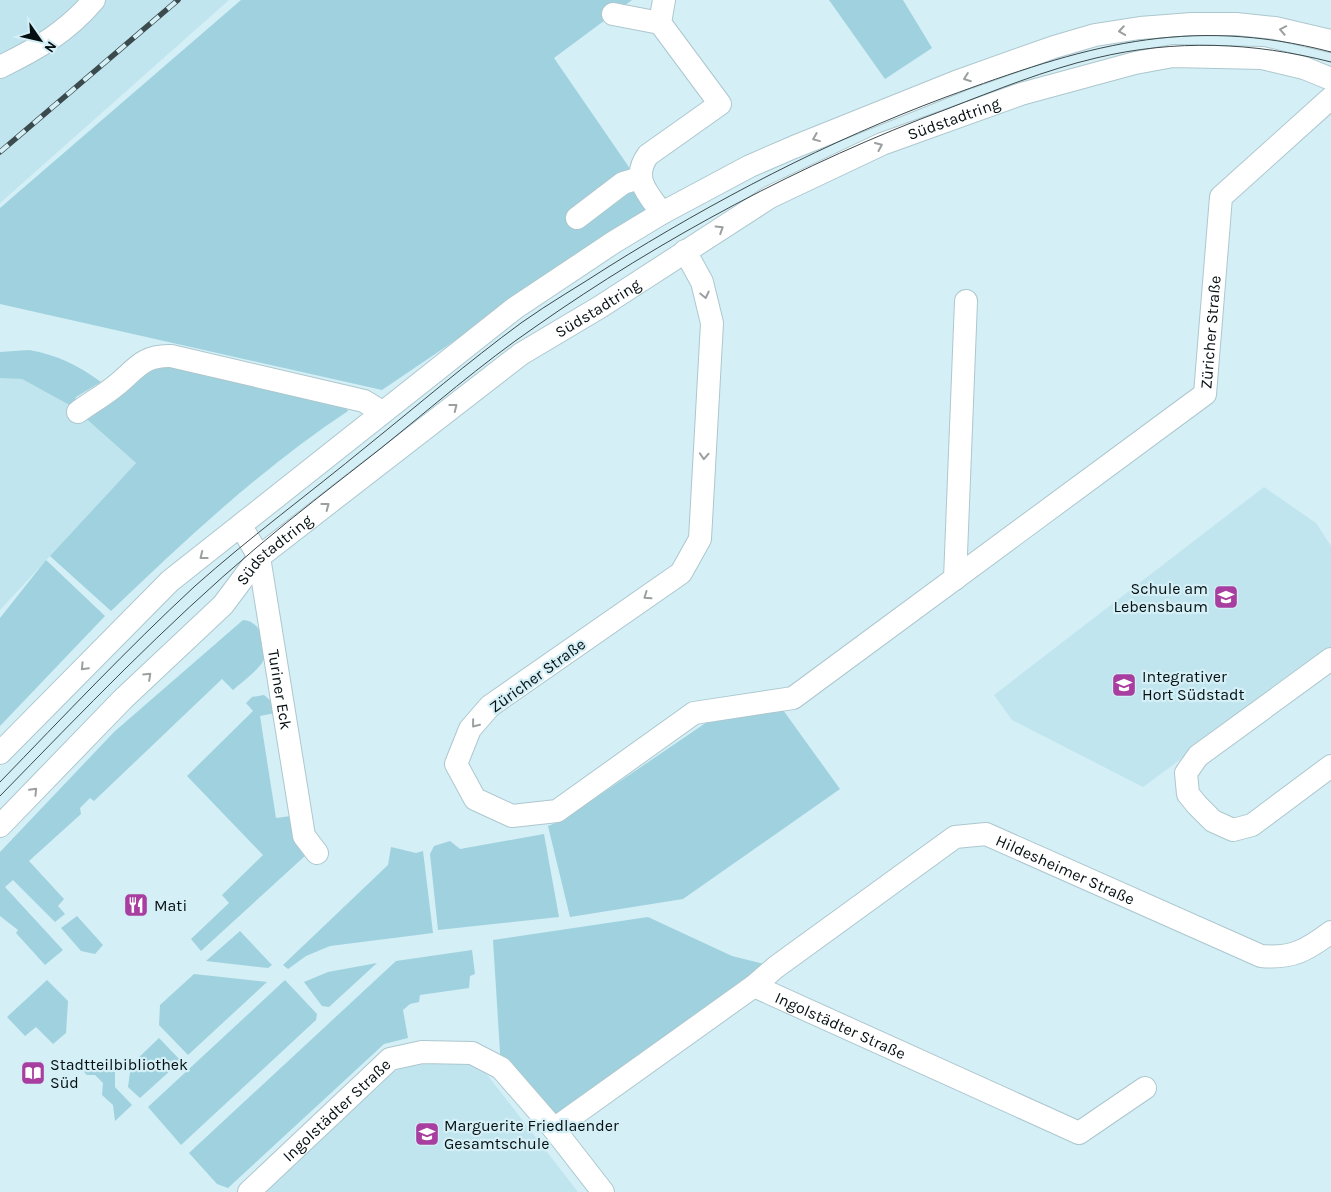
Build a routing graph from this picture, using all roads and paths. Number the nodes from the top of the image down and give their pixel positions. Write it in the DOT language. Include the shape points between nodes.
graph roads {
  1 [pos="94,0"];
  2 [pos="664,0"];
  3 [pos="613,14"];
  4 [pos="660,23"];
  5 [pos="1331,41"];
  6 [pos="0,67"];
  7 [pos="1331,79"];
  8 [pos="1331,98"];
  9 [pos="640,178"];
  10 [pos="662,213"];
  11 [pos="577,218"];
  12 [pos="685,251"];
  13 [pos="966,301"];
  14 [pos="78,412"];
  15 [pos="382,412"];
  16 [pos="241,526"];
  17 [pos="259,557"];
  18 [pos="955,579"];
  19 [pos="1331,659"];
  20 [pos="0,753"];
  21 [pos="1331,766"];
  22 [pos="0,826"];
  23 [pos="317,852"];
  24 [pos="1328,941"];
  25 [pos="754,986"];
  26 [pos="1145,1088"];
  27 [pos="554,1129"];
  28 [pos="249,1192"];
  29 [pos="603,1192"];
  1 -- 6 [label="street" via="58,35"];
  2 -- 4 [label="street"];
  3 -- 4 [label="street"];
  4 -- 9 [label="street" via="720,104 648,155 642,162"];
  5 -- 10 [label="street, Südstadtring, one-way" via="1275,28 1227,24 1140,28 1096,36 1054,47 961,80 794,146"];
  12 -- 7 [label="street, Südstadtring, one-way" via="770,198 882,144 1087,74 1173,56 1262,58 1304,68"];
  8 -- 18 [label="street, Züricher Straße" via="1221,197 1205,394"];
  9 -- 10 [label="street"];
  9 -- 11 [label="street" via="623,183"];
  10 -- 15 [label="street, Südstadtring" via="515,308"];
  17 -- 12 [label="street, Südstadtring, one-way" via="521,354"];
  12 -- 18 [label="street, Züricher Straße, one-way" via="702,282 712,323 700,539 681,573 490,706 470,729 456,764 475,799 512,816 557,811 694,714 793,698"];
  13 -- 18 [label="street"];
  14 -- 15 [label="street" via="142,362 171,356 364,401"];
  15 -- 16 [label="street, Südstadtring"];
  16 -- 17 [label="street, Turiner Eck"];
  16 -- 20 [label="street, Südstadtring, one-way" via="170,581"];
  22 -- 17 [label="street, Südstadtring, one-way" via="123,698 223,605"];
  17 -- 23 [label="street, Turiner Eck" via="304,836"];
  19 -- 21 [label="street" via="1198,756 1186,773 1188,794 1213,822 1233,830 1252,826"];
  24 -- 25 [label="street, Hildesheimer Straße" via="1281,958 1261,956 986,834 955,837"];
  25 -- 26 [label="street, Ingolstädter Straße" via="1079,1133"];
  25 -- 27 [label="street"];
  27 -- 28 [label="street, Ingolstädter Straße" via="501,1068 472,1052 422,1052 390,1059"];
  27 -- 29 [label="street, Ingolstädter Straße"];
}
